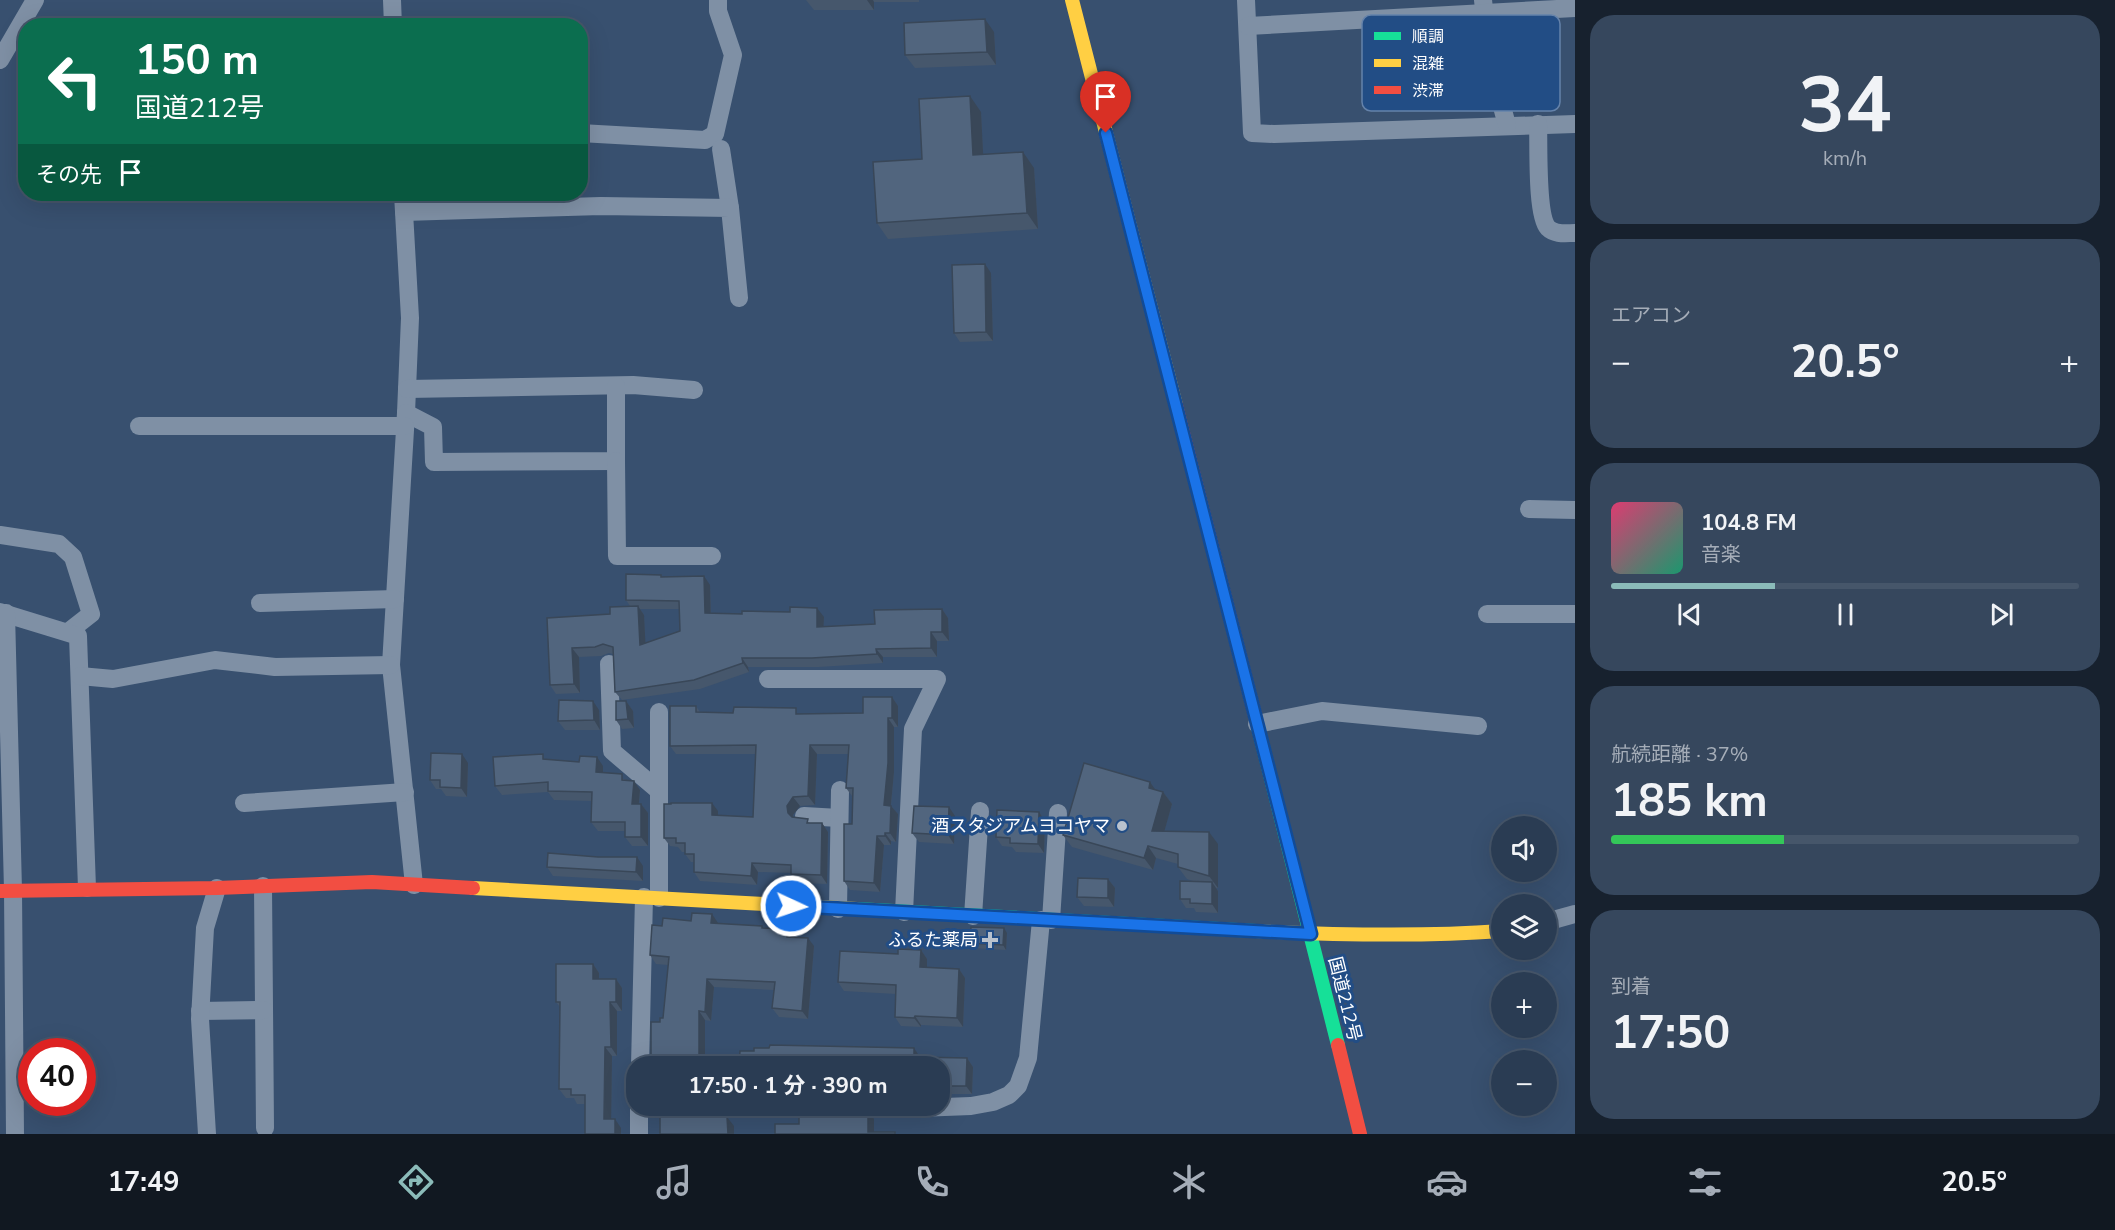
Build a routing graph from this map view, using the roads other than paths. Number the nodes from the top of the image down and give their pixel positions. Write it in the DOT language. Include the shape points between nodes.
graph roads {
  1 [pos="34,0"];
  2 [pos="392,0"];
  3 [pos="718,0"];
  4 [pos="1072,0"];
  5 [pos="1246,0"];
  6 [pos="1484,7"];
  7 [pos="1575,8"];
  8 [pos="1385,15"];
  9 [pos="1362,17"];
  10 [pos="24,18"];
  11 [pos="393,18"];
  12 [pos="1248,26"];
  13 [pos="18,28"];
  14 [pos="0,60"];
  15 [pos="1503,111"];
  16 [pos="1538,124"];
  17 [pos="1575,124"];
  18 [pos="1507,125"];
  19 [pos="588,133"];
  20 [pos="721,149"];
  21 [pos="403,203"];
  22 [pos="730,208"];
  23 [pos="1575,233"];
  24 [pos="740,298"];
  25 [pos="616,386"];
  26 [pos="407,388"];
  27 [pos="694,390"];
  28 [pos="406,419"];
  29 [pos="139,426"];
  30 [pos="616,461"];
  31 [pos="1529,509"];
  32 [pos="1575,510"];
  33 [pos="0,534"];
  34 [pos="712,556"];
  35 [pos="395,599"];
  36 [pos="260,603"];
  37 [pos="3,612"];
  38 [pos="1487,614"];
  39 [pos="1575,614"];
  40 [pos="68,632"];
  41 [pos="609,664"];
  42 [pos="391,665"];
  43 [pos="80,676"];
  44 [pos="768,679"];
  45 [pos="659,712"];
  46 [pos="1257,723"];
  47 [pos="1478,726"];
  48 [pos="840,790"];
  49 [pos="659,791"];
  50 [pos="405,792"];
  51 [pos="244,803"];
  52 [pos="980,811"];
  53 [pos="1058,813"];
  54 [pos="804,816"];
  55 [pos="839,819"];
  56 [pos="414,885"];
  57 [pos="263,886"];
  58 [pos="87,888"];
  59 [pos="217,888"];
  60 [pos="6,890"];
  61 [pos="651,898"];
  62 [pos="838,909"];
  63 [pos="904,912"];
  64 [pos="1575,914"];
  65 [pos="973,916"];
  66 [pos="1557,919"];
  67 [pos="1046,920"];
  68 [pos="1491,932"];
  69 [pos="1311,934"];
  70 [pos="264,1010"];
  71 [pos="200,1011"];
  72 [pos="641,1056"];
  73 [pos="950,1107"];
  74 [pos="639,1116"];
  75 [pos="265,1128"];
  76 [pos="15,1134"];
  77 [pos="207,1134"];
  78 [pos="639,1134"];
  79 [pos="1360,1134"];
  1 -- 10 [label="street"];
  2 -- 11 [label="street"];
  3 -- 19 [label="street" via="733,55 715,134 705,140"];
  4 -- 46 [label="main road, 国道212号"];
  5 -- 12 [label="street"];
  6 -- 7 [label="street"];
  6 -- 8 [label="street"];
  9 -- 12 [label="street"];
  12 -- 18 [label="street" via="1252,133"];
  13 -- 14 [label="street"];
  15 -- 18 [label="street"];
  16 -- 17 [label="street"];
  16 -- 18 [label="street"];
  16 -- 23 [label="street" via="1541,212 1548,228 1558,233"];
  20 -- 22 [label="street"];
  21 -- 22 [label="street"];
  21 -- 26 [label="street" via="410,318"];
  22 -- 24 [label="street"];
  25 -- 26 [label="street"];
  25 -- 27 [label="street"];
  25 -- 30 [label="street"];
  26 -- 28 [label="street"];
  28 -- 29 [label="street"];
  28 -- 30 [label="street" via="433,427 434,462"];
  28 -- 35 [label="street"];
  30 -- 34 [label="street" via="617,556"];
  31 -- 32 [label="street"];
  33 -- 40 [label="street" via="59,544 73,557 91,614"];
  35 -- 36 [label="street"];
  35 -- 42 [label="street"];
  37 -- 40 [label="street"];
  37 -- 60 [label="street"];
  38 -- 39 [label="street"];
  40 -- 43 [label="street" via="78,636"];
  41 -- 49 [label="street" via="612,751"];
  42 -- 43 [label="street" via="275,667 216,660 113,679"];
  42 -- 50 [label="street"];
  43 -- 58 [label="street"];
  44 -- 63 [label="street" via="937,679 913,729"];
  45 -- 49 [label="street"];
  46 -- 47 [label="street" via="1323,711"];
  46 -- 69 [label="main road, 国道212号"];
  48 -- 55 [label="street"];
  49 -- 61 [label="street"];
  50 -- 51 [label="street"];
  50 -- 56 [label="street"];
  52 -- 65 [label="street"];
  53 -- 67 [label="street"];
  54 -- 55 [label="street"];
  55 -- 62 [label="street"];
  56 -- 57 [label="main road" via="372,882"];
  56 -- 61 [label="main road"];
  57 -- 59 [label="main road"];
  57 -- 70 [label="street"];
  58 -- 59 [label="main road"];
  58 -- 60 [label="main road"];
  59 -- 71 [label="street" via="205,928"];
  60 -- 76 [label="street"];
  61 -- 62 [label="main road"];
  61 -- 72 [label="street"];
  62 -- 63 [label="main road"];
  63 -- 65 [label="main road"];
  64 -- 66 [label="street"];
  65 -- 67 [label="main road"];
  67 -- 69 [label="main road"];
  67 -- 73 [label="street" via="1028,1058 1018,1086 1010,1095 993,1102"];
  68 -- 69 [label="main road"];
  69 -- 79 [label="main road, 国道212号"];
  70 -- 71 [label="street"];
  70 -- 75 [label="street"];
  71 -- 77 [label="street"];
  74 -- 78 [label="street"];
}
